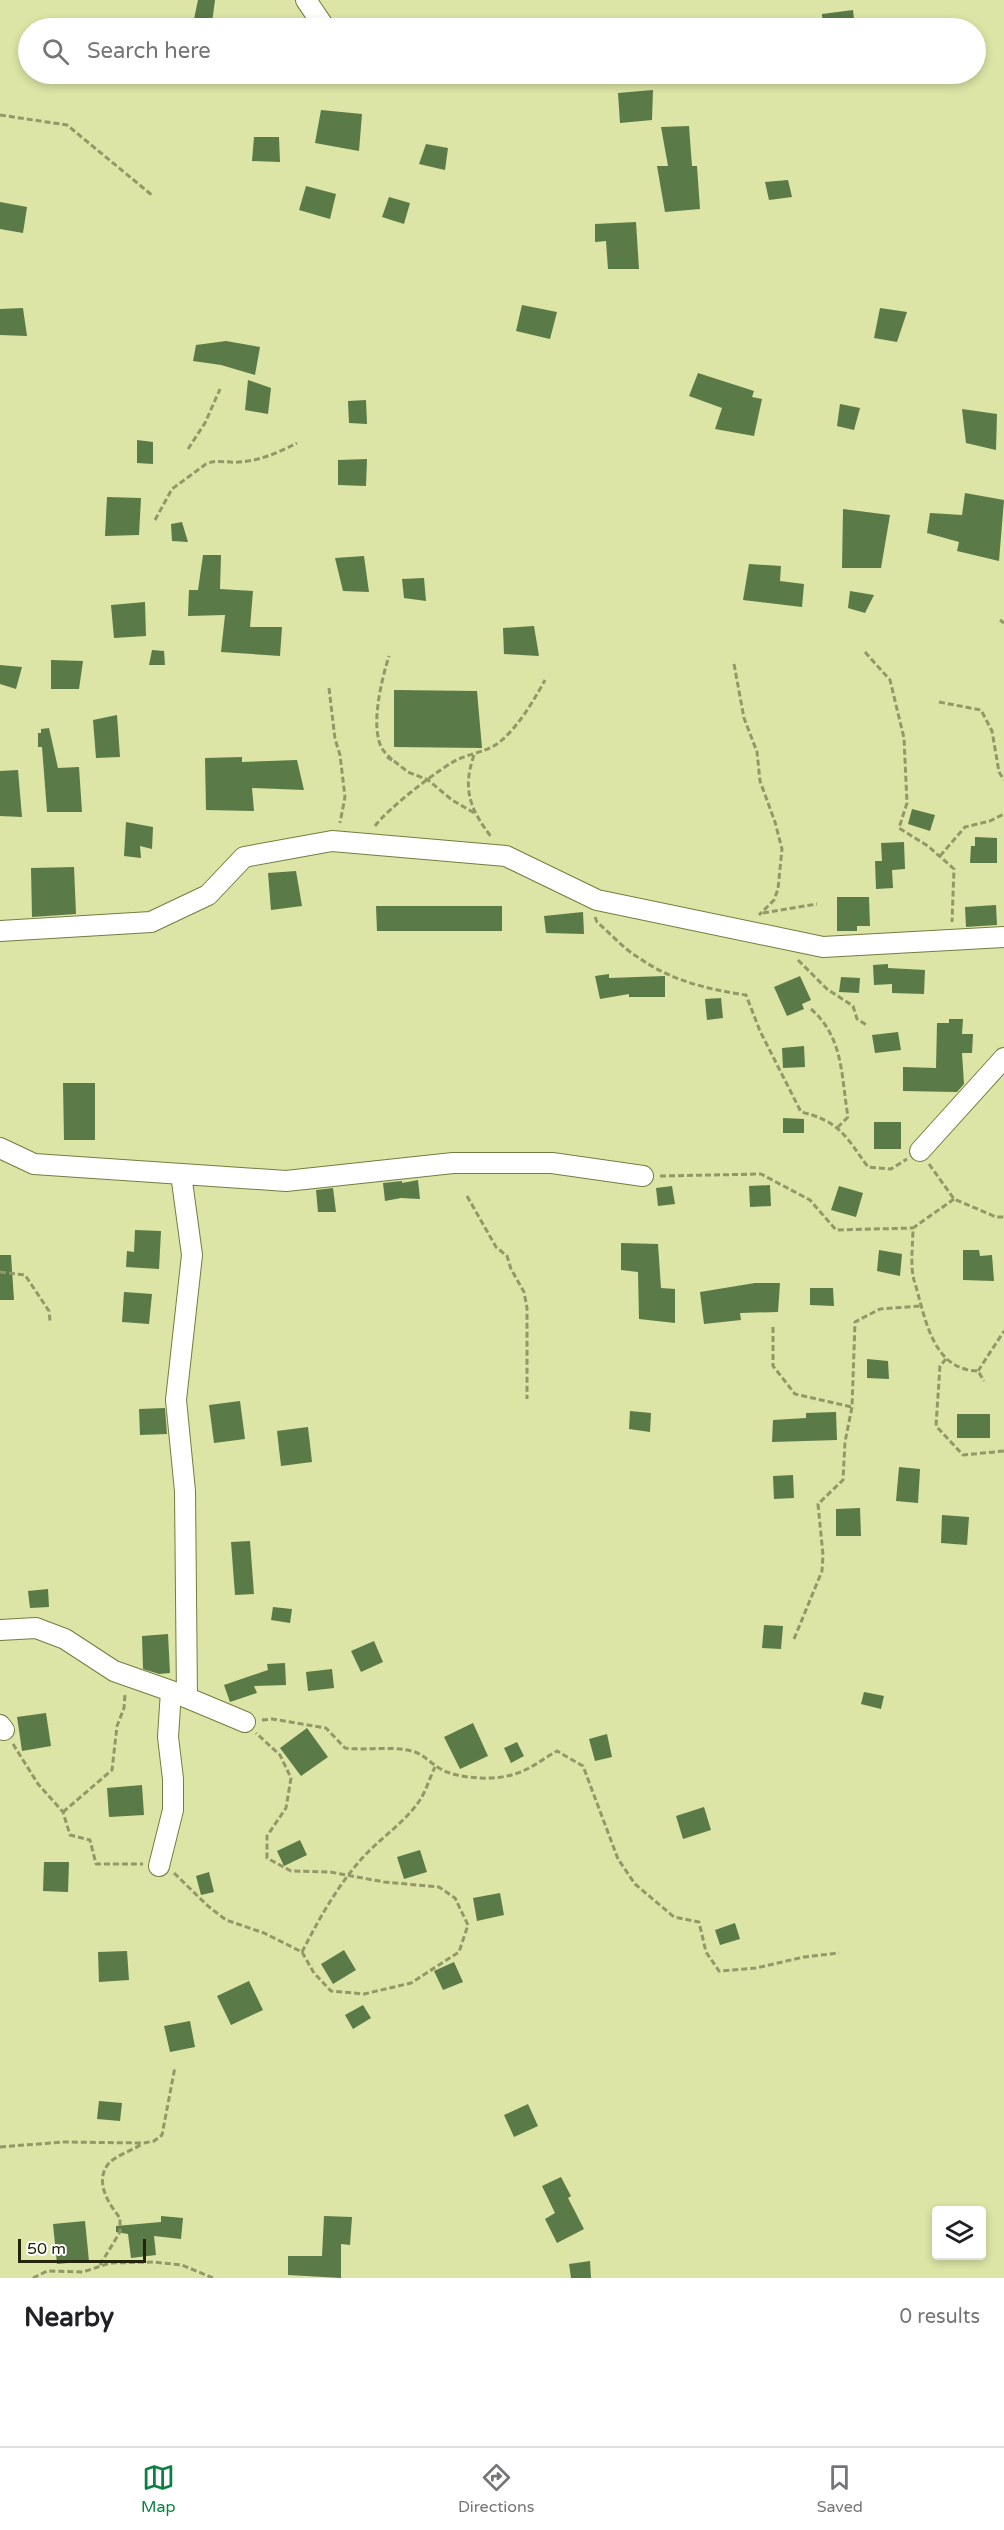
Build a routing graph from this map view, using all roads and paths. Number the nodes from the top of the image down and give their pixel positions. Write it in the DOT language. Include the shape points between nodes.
graph roads {
  1 [pos="306,0"];
  2 [pos="318,18"];
  3 [pos="0,115"];
  4 [pos="153,196"];
  5 [pos="220,389"];
  6 [pos="297,443"];
  7 [pos="188,449"];
  8 [pos="155,520"];
  9 [pos="1000,620"];
  10 [pos="1004,623"];
  11 [pos="865,652"];
  12 [pos="389,656"];
  13 [pos="734,664"];
  14 [pos="545,680"];
  15 [pos="329,688"];
  16 [pos="939,702"];
  17 [pos="474,755"];
  18 [pos="387,757"];
  19 [pos="393,761"];
  20 [pos="428,780"];
  21 [pos="1004,780"];
  22 [pos="1004,814"];
  23 [pos="478,815"];
  24 [pos="332,841"];
  25 [pos="369,844"];
  26 [pos="506,856"];
  27 [pos="940,856"];
  28 [pos="583,893"];
  29 [pos="817,904"];
  30 [pos="761,913"];
  31 [pos="739,929"];
  32 [pos="0,931"];
  33 [pos="1004,937"];
  34 [pos="952,940"];
  35 [pos="794,956"];
  36 [pos="811,1009"];
  37 [pos="868,1026"];
  38 [pos="1004,1058"];
  39 [pos="838,1127"];
  40 [pos="0,1148"];
  41 [pos="920,1151"];
  42 [pos="181,1174"];
  43 [pos="643,1176"];
  44 [pos="468,1196"];
  45 [pos="954,1199"];
  46 [pos="1004,1217"];
  47 [pos="913,1228"];
  48 [pos="0,1272"];
  49 [pos="921,1306"];
  50 [pos="50,1322"];
  51 [pos="773,1327"];
  52 [pos="1004,1331"];
  53 [pos="946,1359"];
  54 [pos="978,1371"];
  55 [pos="984,1381"];
  56 [pos="526,1399"];
  57 [pos="852,1407"];
  58 [pos="1004,1451"];
  59 [pos="0,1629"];
  60 [pos="794,1639"];
  61 [pos="114,1671"];
  62 [pos="179,1695"];
  63 [pos="245,1722"];
  64 [pos="2,1727"];
  65 [pos="435,1767"];
  66 [pos="63,1812"];
  67 [pos="159,1866"];
  68 [pos="349,1875"];
  69 [pos="302,1952"];
  70 [pos="839,1953"];
  71 [pos="175,2067"];
  72 [pos="144,2144"];
  73 [pos="0,2147"];
  74 [pos="100,2266"];
  75 [pos="33,2278"];
  76 [pos="213,2278"];
  1 -- 2 [label="street"];
  3 -- 4 [label="path" via="67,125"];
  5 -- 7 [label="path"];
  6 -- 8 [label="path" via="286,451 256,459 211,461 172,489"];
  9 -- 10 [label="path"];
  11 -- 27 [label="path" via="890,680 904,738 907,803 899,828"];
  12 -- 19 [label="path" via="378,698 379,732 382,749"];
  13 -- 30 [label="path" via="760,781 782,849 778,889 774,900"];
  14 -- 17 [label="path" via="503,739"];
  15 -- 24 [label="path" via="345,796 340,825"];
  16 -- 21 [label="path" via="981,710 992,731"];
  17 -- 20 [label="path" via="459,759"];
  17 -- 23 [label="path" via="467,778 470,800"];
  18 -- 19 [label="path"];
  19 -- 20 [label="path"];
  20 -- 23 [label="path"];
  20 -- 25 [label="path" via="383,814 369,834"];
  22 -- 27 [label="path" via="965,827"];
  23 -- 26 [label="path"];
  24 -- 25 [label="street"];
  24 -- 32 [label="street" via="244,857 208,895 151,922"];
  25 -- 26 [label="street"];
  26 -- 28 [label="street"];
  27 -- 34 [label="path" via="954,869"];
  28 -- 31 [label="street" via="597,900"];
  28 -- 39 [label="path" via="597,922 635,956 677,980 746,995 801,1112"];
  29 -- 30 [label="path"];
  30 -- 31 [label="path"];
  31 -- 34 [label="street" via="823,947"];
  33 -- 34 [label="street"];
  35 -- 37 [label="path" via="827,989 853,1006 857,1019"];
  36 -- 39 [label="path" via="822,1019 838,1048 848,1117"];
  38 -- 41 [label="street"];
  39 -- 41 [label="path" via="868,1167 891,1169"];
  40 -- 42 [label="street" via="34,1164"];
  41 -- 45 [label="path"];
  42 -- 43 [label="street" via="286,1181 453,1163 552,1163"];
  42 -- 62 [label="street" via="192,1254 176,1400 185,1491"];
  43 -- 47 [label="path" via="761,1174 810,1200 836,1230"];
  44 -- 56 [label="path" via="496,1247 507,1256 524,1292"];
  45 -- 46 [label="path"];
  45 -- 47 [label="path"];
  47 -- 49 [label="path" via="914,1279"];
  48 -- 50 [label="path" via="25,1275 49,1311"];
  49 -- 53 [label="path" via="929,1334"];
  49 -- 57 [label="path" via="880,1309 855,1322"];
  51 -- 57 [label="path" via="773,1366 795,1394"];
  52 -- 54 [label="path"];
  53 -- 54 [label="path" via="967,1371"];
  53 -- 58 [label="path" via="940,1366 936,1426 963,1455"];
  54 -- 55 [label="path"];
  57 -- 60 [label="path" via="843,1480 818,1504 822,1571"];
  59 -- 61 [label="street" via="36,1628 65,1639"];
  61 -- 62 [label="street"];
  61 -- 66 [label="path" via="125,1690 112,1770"];
  62 -- 63 [label="street"];
  62 -- 67 [label="street" via="168,1737 172,1810"];
  63 -- 65 [label="path" via="272,1719 326,1728 345,1748 416,1753"];
  63 -- 68 [label="path" via="280,1755 291,1778 286,1808 267,1836 267,1858 291,1871"];
  64 -- 66 [label="path" via="38,1784"];
  65 -- 68 [label="path" via="420,1800"];
  65 -- 70 [label="path" via="475,1778 502,1776 523,1771 557,1751 583,1766 618,1859 635,1884 674,1917 699,1922 706,1952 719,1971"];
  66 -- 67 [label="path" via="70,1835 90,1840 96,1864"];
  67 -- 69 [label="path" via="171,1870 226,1920"];
  68 -- 69 [label="path"];
  68 -- 69 [label="path" via="439,1887 455,1898 468,1925 459,1952 411,1983 364,1994 331,1991"];
  71 -- 72 [label="path" via="162,2135"];
  72 -- 73 [label="path" via="63,2142"];
  72 -- 74 [label="path" via="110,2162 103,2175 103,2189 120,2218 120,2232"];
  74 -- 75 [label="path" via="82,2272 47,2271"];
  74 -- 76 [label="path" via="110,2262 182,2265"];
}
